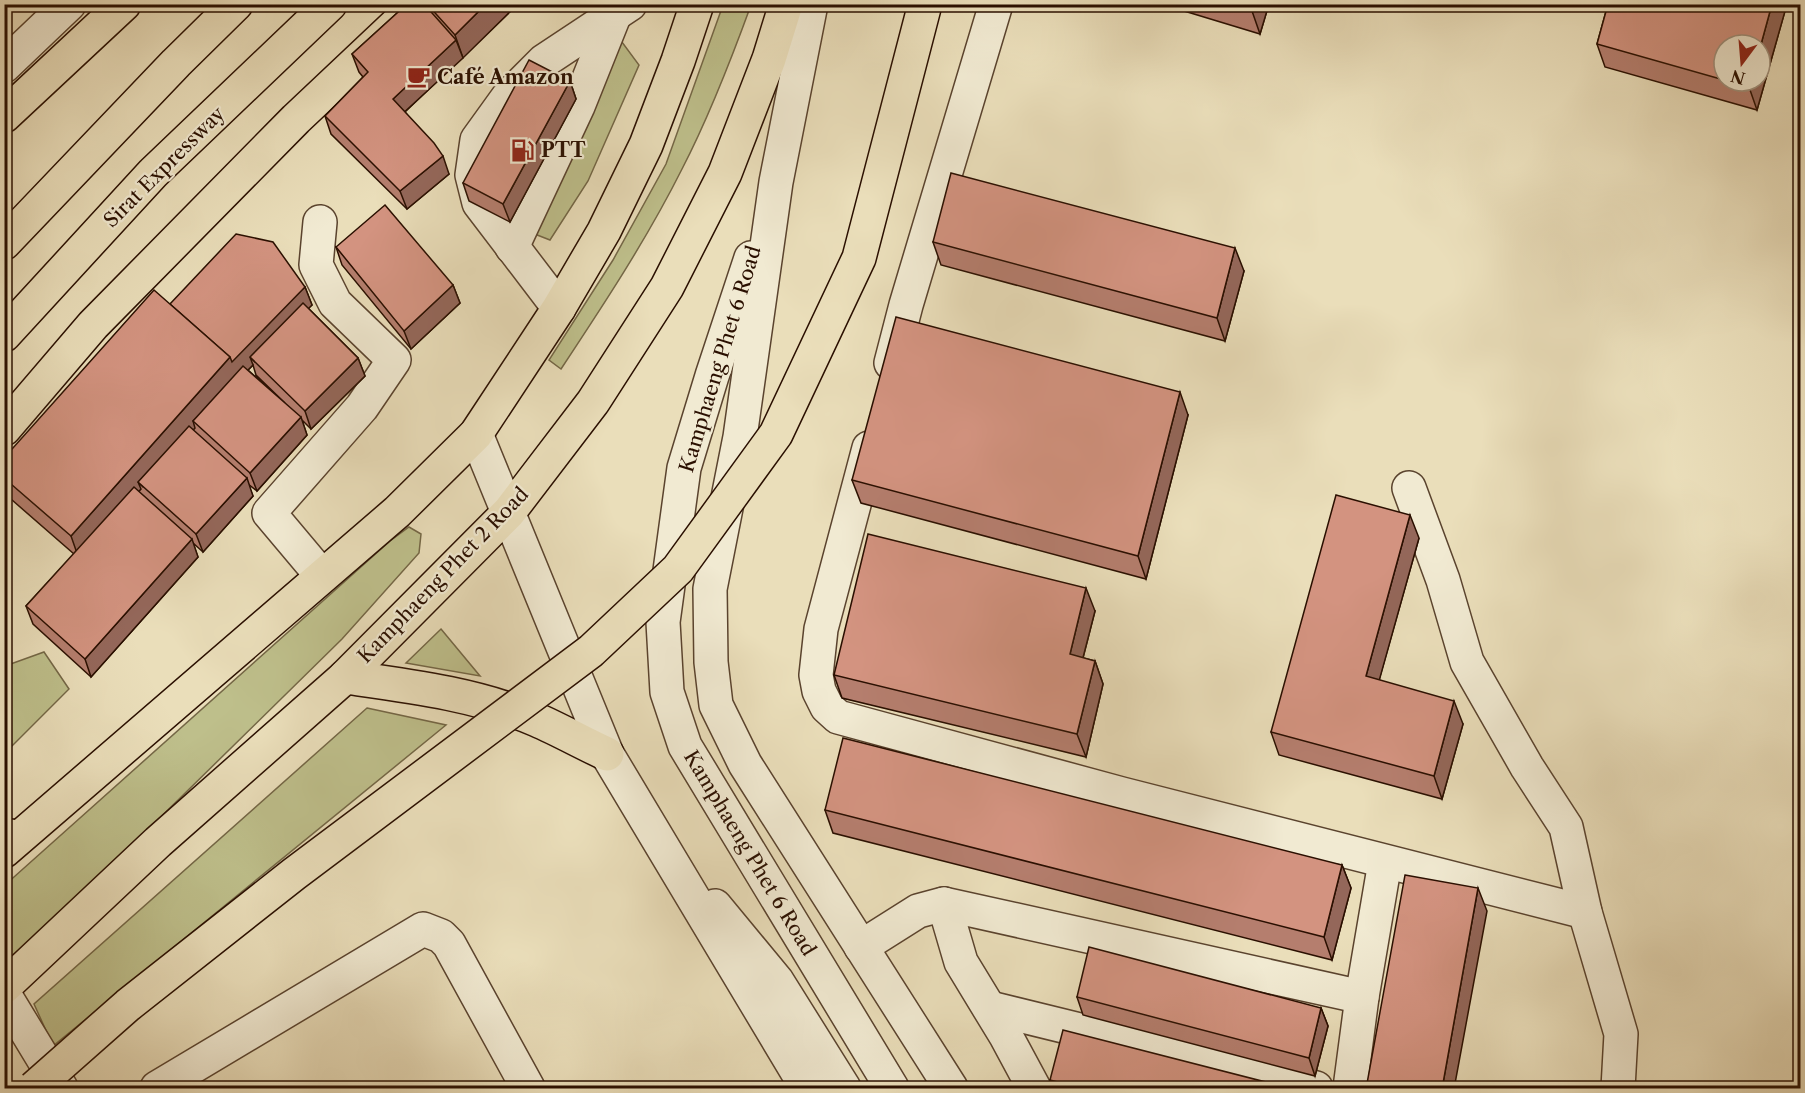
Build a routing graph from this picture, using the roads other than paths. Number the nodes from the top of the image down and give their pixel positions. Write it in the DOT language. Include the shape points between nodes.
graph roads {
  1 [pos="69,4"];
  2 [pos="124,4"];
  3 [pos="236,4"];
  4 [pos="330,4"];
  5 [pos="418,4"];
  6 [pos="697,4"];
  7 [pos="786,4"];
  8 [pos="811,4"];
  9 [pos="924,4"];
  10 [pos="996,4"];
  11 [pos="622,10"];
  12 [pos="4,66"];
  13 [pos="4,116"];
  14 [pos="776,182"];
  15 [pos="320,222"];
  16 [pos="4,243"];
  17 [pos="512,247"];
  18 [pos="559,308"];
  19 [pos="4,336"];
  20 [pos="885,386"];
  21 [pos="876,421"];
  22 [pos="4,429"];
  23 [pos="476,434"];
  24 [pos="1409,488"];
  25 [pos="509,512"];
  26 [pos="322,576"];
  27 [pos="345,677"];
  28 [pos="607,754"];
  29 [pos="9,841"];
  30 [pos="1385,862"];
  31 [pos="673,865"];
  32 [pos="944,904"];
  33 [pos="1585,912"];
  34 [pos="861,947"];
  35 [pos="4,987"];
  36 [pos="4,994"];
  37 [pos="1362,997"];
  38 [pos="990,1008"];
  39 [pos="34,1089"];
  40 [pos="61,1089"];
  41 [pos="157,1089"];
  42 [pos="528,1089"];
  43 [pos="807,1089"];
  44 [pos="844,1089"];
  45 [pos="892,1089"];
  46 [pos="951,1089"];
  47 [pos="1034,1089"];
  48 [pos="1316,1089"];
  49 [pos="1350,1089"];
  50 [pos="1618,1089"];
  1 -- 12 [label="street"];
  2 -- 13 [label="main road"];
  3 -- 16 [label="main road"];
  4 -- 19 [label="main road, Sirat Expressway" via="153,173"];
  5 -- 22 [label="main road" via="296,119 93,325"];
  6 -- 18 [label="main road" via="646,145 604,231"];
  7 -- 25 [label="main road, Kamphaeng Phet 2 Road" via="725,173 667,287 593,402"];
  8 -- 14 [label="street, Kamphaeng Phet 6 Road"];
  9 -- 39 [label="main road, bridge" via="859,258 776,434 678,569 591,651 294,874 128,1005"];
  10 -- 20 [label="street"];
  11 -- 17 [label="street"];
  11 -- 17 [label="street" via="544,62 508,97 477,140 472,175 479,203"];
  14 -- 34 [label="street, Kamphaeng Phet 6 Road" via="740,437 710,589 711,662 716,705 745,764"];
  14 -- 45 [label="street, Kamphaeng Phet 6 Road" via="684,468 663,622 668,692 685,746"];
  15 -- 26 [label="street" via="315,265 335,303 394,360 362,407 269,513"];
  17 -- 18 [label="street"];
  18 -- 23 [label="main road"];
  21 -- 30 [label="street" via="821,629 816,675 819,691 838,717"];
  23 -- 25 [label="street"];
  23 -- 26 [label="main road" via="397,512"];
  24 -- 33 [label="street" via="1443,580 1467,662 1566,827"];
  25 -- 27 [label="main road, Kamphaeng Phet 2 Road"];
  25 -- 28 [label="street"];
  26 -- 29 [label="main road"];
  27 -- 28 [label="main road" via="477,701 535,720"];
  27 -- 35 [label="main road, Kamphaeng Phet 2 Road" via="158,842"];
  28 -- 31 [label="street"];
  30 -- 33 [label="street"];
  30 -- 37 [label="street"];
  31 -- 43 [label="street"];
  31 -- 44 [label="street" via="720,910 777,981"];
  32 -- 34 [label="street" via="918,911"];
  32 -- 37 [label="street"];
  32 -- 38 [label="street" via="961,962"];
  33 -- 50 [label="street" via="1621,1034"];
  34 -- 46 [label="street, Kamphaeng Phet 6 Road"];
  36 -- 40 [label="street"];
  37 -- 49 [label="street"];
  38 -- 47 [label="street"];
  38 -- 48 [label="street"];
  41 -- 42 [label="street" via="423,929 449,944"];
}
